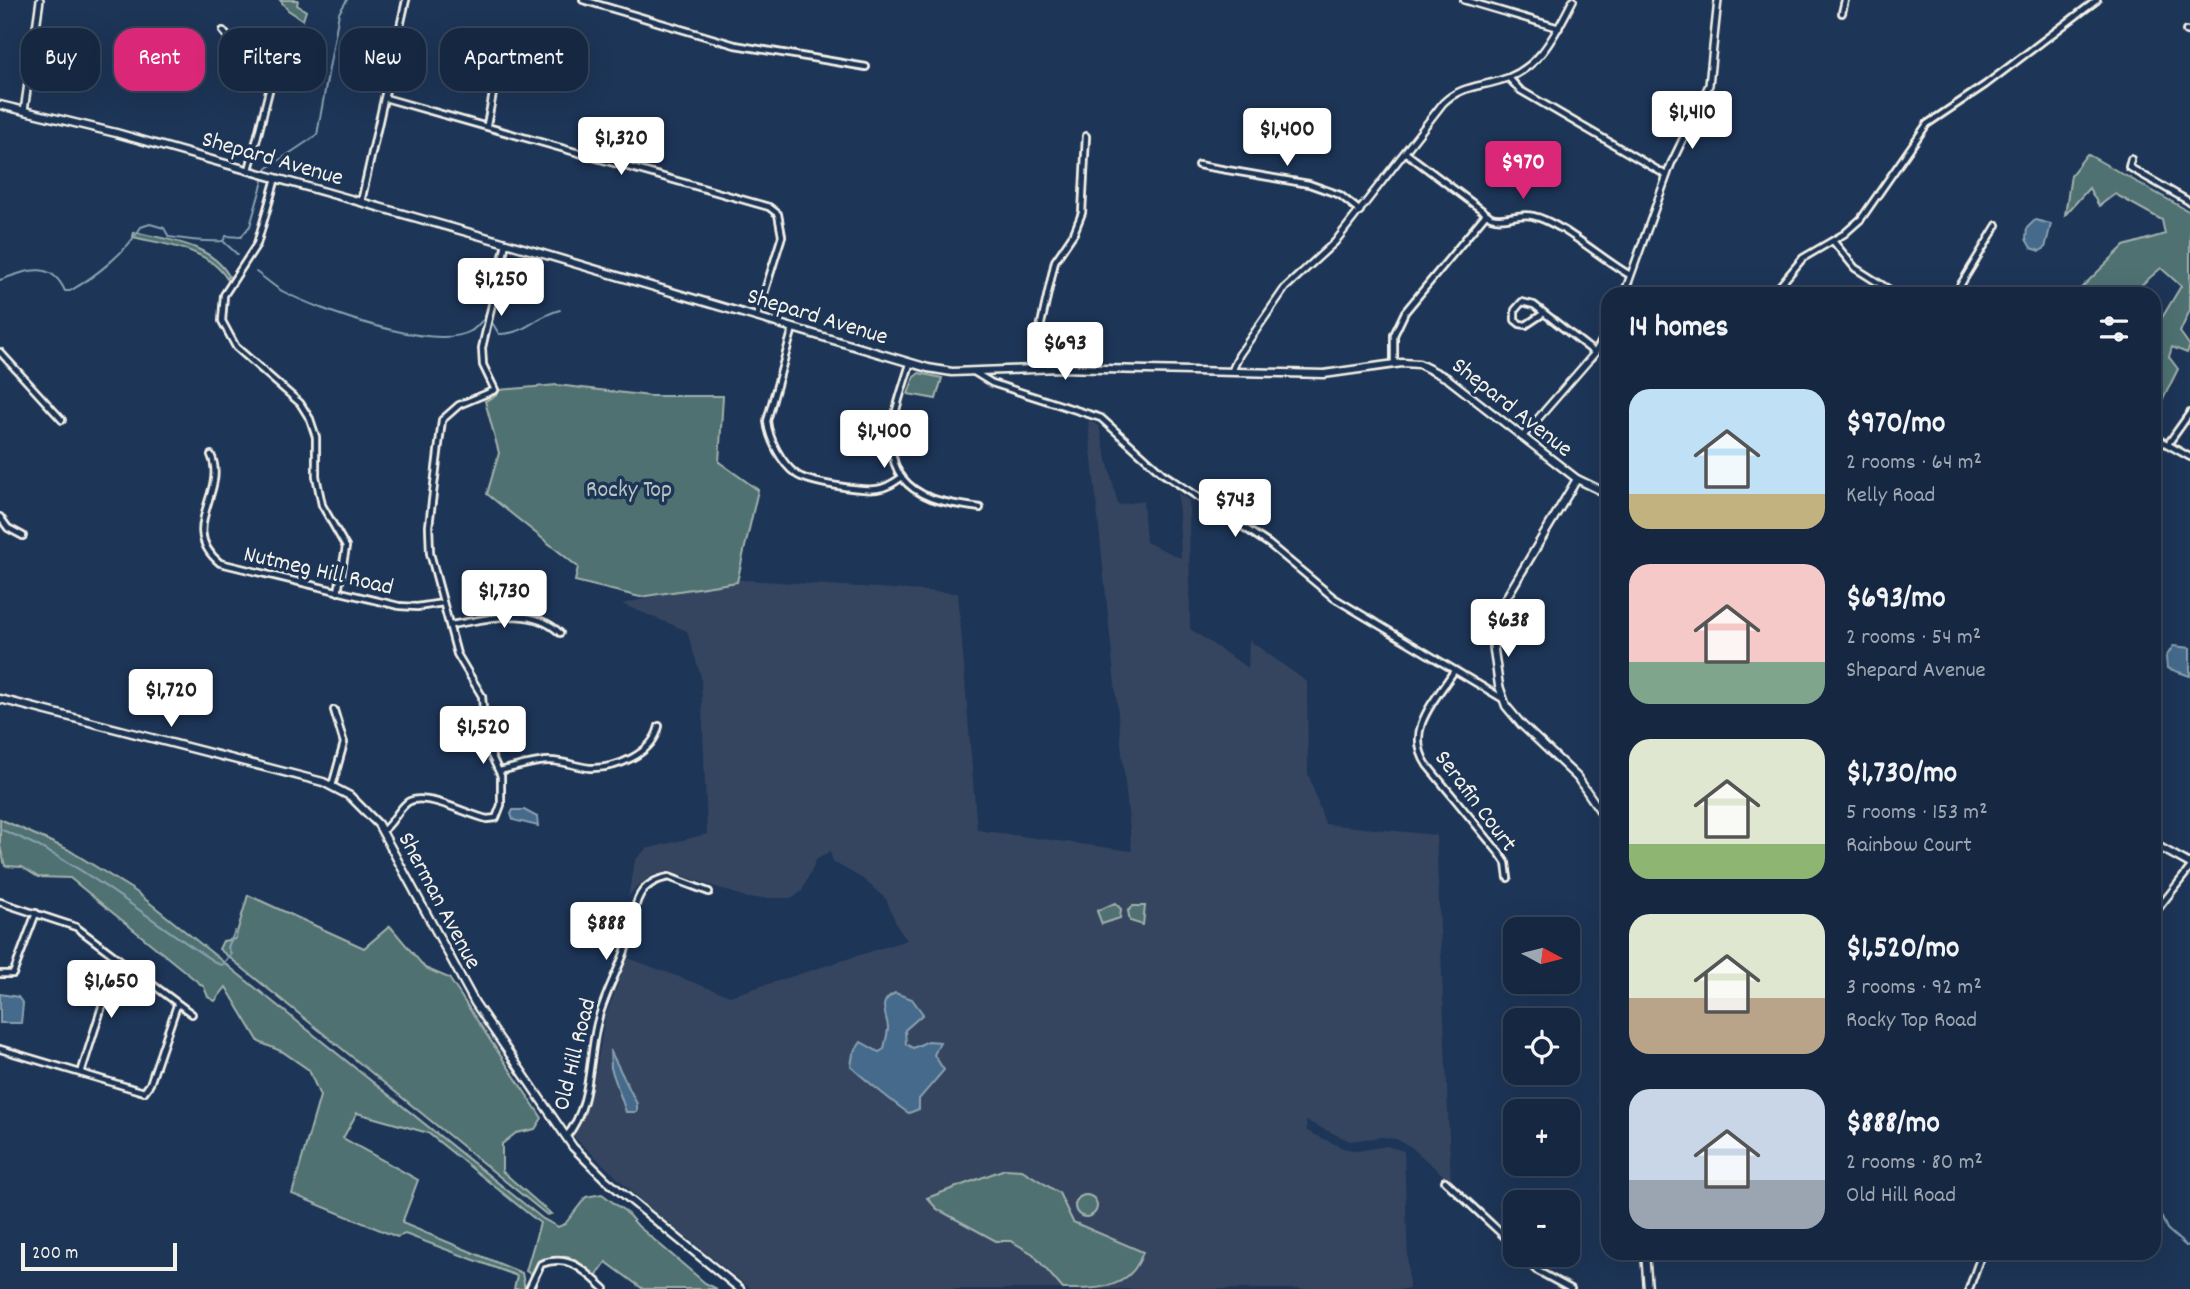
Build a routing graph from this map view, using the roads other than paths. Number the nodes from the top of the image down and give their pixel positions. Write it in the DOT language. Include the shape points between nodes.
graph roads {
  1 [pos="40,0"];
  2 [pos="406,0"];
  3 [pos="583,0"];
  4 [pos="1464,0"];
  5 [pos="1573,0"];
  6 [pos="1718,0"];
  7 [pos="1845,0"];
  8 [pos="2097,0"];
  9 [pos="1842,13"];
  10 [pos="1559,28"];
  11 [pos="866,67"];
  12 [pos="1509,78"];
  13 [pos="269,91"];
  14 [pos="493,91"];
  15 [pos="385,97"];
  16 [pos="0,105"];
  17 [pos="24,111"];
  18 [pos="487,125"];
  19 [pos="1086,136"];
  20 [pos="1406,153"];
  21 [pos="2131,159"];
  22 [pos="1198,165"];
  23 [pos="249,170"];
  24 [pos="1667,175"];
  25 [pos="276,178"];
  26 [pos="360,202"];
  27 [pos="2190,202"];
  28 [pos="1360,211"];
  29 [pos="1486,214"];
  30 [pos="1997,225"];
  31 [pos="1833,241"];
  32 [pos="506,243"];
  33 [pos="1630,275"];
  34 [pos="1626,287"];
  35 [pos="1779,287"];
  36 [pos="1885,287"];
  37 [pos="1959,287"];
  38 [pos="1544,313"];
  39 [pos="757,316"];
  40 [pos="793,327"];
  41 [pos="1601,342"];
  42 [pos="0,352"];
  43 [pos="1595,352"];
  44 [pos="910,364"];
  45 [pos="1394,364"];
  46 [pos="1031,369"];
  47 [pos="973,372"];
  48 [pos="1232,372"];
  49 [pos="2190,413"];
  50 [pos="62,420"];
  51 [pos="1522,437"];
  52 [pos="2161,440"];
  53 [pos="2168,444"];
  54 [pos="211,454"];
  55 [pos="2190,457"];
  56 [pos="902,477"];
  57 [pos="1577,479"];
  58 [pos="1601,491"];
  59 [pos="980,508"];
  60 [pos="0,517"];
  61 [pos="23,536"];
  62 [pos="338,592"];
  63 [pos="443,603"];
  64 [pos="452,625"];
  65 [pos="560,633"];
  66 [pos="1454,671"];
  67 [pos="0,699"];
  68 [pos="1503,699"];
  69 [pos="334,710"];
  70 [pos="659,726"];
  71 [pos="500,771"];
  72 [pos="332,786"];
  73 [pos="1601,812"];
  74 [pos="382,831"];
  75 [pos="2161,848"];
  76 [pos="2190,866"];
  77 [pos="1508,878"];
  78 [pos="709,892"];
  79 [pos="0,902"];
  80 [pos="2161,905"];
  81 [pos="36,913"];
  82 [pos="117,959"];
  83 [pos="0,974"];
  84 [pos="177,1005"];
  85 [pos="192,1014"];
  86 [pos="0,1049"];
  87 [pos="81,1073"];
  88 [pos="566,1137"];
  89 [pos="1445,1181"];
  90 [pos="1503,1232"];
  91 [pos="1646,1260"];
  92 [pos="1979,1260"];
  93 [pos="1533,1267"];
  94 [pos="529,1289"];
  95 [pos="605,1289"];
  96 [pos="740,1289"];
  97 [pos="1571,1289"];
  98 [pos="1648,1289"];
  99 [pos="1969,1289"];
  1 -- 17 [label="street"];
  2 -- 15 [label="street"];
  3 -- 11 [label="street" via="735,45"];
  4 -- 10 [label="street"];
  5 -- 10 [label="street"];
  6 -- 24 [label="street" via="1709,85"];
  7 -- 9 [label="street"];
  8 -- 31 [label="street" via="1927,124 1869,211"];
  10 -- 12 [label="street" via="1537,59"];
  12 -- 20 [label="street" via="1453,93"];
  12 -- 24 [label="street" via="1520,90"];
  13 -- 23 [label="street"];
  14 -- 18 [label="street"];
  15 -- 18 [label="street"];
  15 -- 26 [label="street"];
  16 -- 17 [label="main road, Shepard Avenue"];
  17 -- 23 [label="main road, Shepard Avenue"];
  18 -- 39 [label="street" via="769,207 778,214 782,236"];
  19 -- 46 [label="street" via="1082,213 1055,261"];
  20 -- 28 [label="street"];
  20 -- 29 [label="street"];
  21 -- 27 [label="street" via="2129,167"];
  22 -- 28 [label="street" via="1309,184 1340,195"];
  23 -- 25 [label="main road, Shepard Avenue"];
  24 -- 33 [label="street"];
  25 -- 26 [label="main road, Shepard Avenue"];
  25 -- 62 [label="street" via="257,244 225,295 222,321 236,347 300,402 310,419 322,505 346,547"];
  26 -- 32 [label="main road, Shepard Avenue"];
  28 -- 48 [label="street" via="1326,252 1285,288"];
  29 -- 33 [label="street" via="1497,219 1523,214 1542,218"];
  29 -- 45 [label="street" via="1401,319 1394,335"];
  30 -- 37 [label="street"];
  31 -- 35 [label="street" via="1803,258"];
  31 -- 36 [label="street" via="1855,268"];
  32 -- 39 [label="main road, Shepard Avenue"];
  32 -- 63 [label="street" via="482,348 483,365 495,390 459,405 445,416 440,429 429,534"];
  33 -- 34 [label="street"];
  38 -- 38 [label="street" via="1522,302 1514,315 1526,325"];
  38 -- 43 [label="street"];
  39 -- 40 [label="main road, Shepard Avenue"];
  40 -- 44 [label="main road, Shepard Avenue"];
  40 -- 56 [label="street" via="767,421 788,468 801,477 868,489"];
  41 -- 43 [label="street"];
  42 -- 50 [label="street"];
  43 -- 51 [label="street"];
  44 -- 47 [label="main road, Shepard Avenue"];
  44 -- 56 [label="street" via="890,438"];
  45 -- 48 [label="main road, Shepard Avenue" via="1341,373"];
  45 -- 51 [label="main road, Shepard Avenue" via="1419,364 1440,373"];
  46 -- 47 [label="main road, Shepard Avenue"];
  46 -- 48 [label="main road, Shepard Avenue"];
  47 -- 66 [label="street" via="992,383 1101,418 1162,473 1269,544 1334,598"];
  49 -- 53 [label="street"];
  51 -- 57 [label="main road, Shepard Avenue"];
  52 -- 53 [label="street"];
  53 -- 55 [label="street"];
  54 -- 62 [label="street, Nutmeg Hill Road" via="215,470 202,528 203,542 212,557 233,568"];
  56 -- 59 [label="street" via="927,497"];
  57 -- 58 [label="main road, Shepard Avenue"];
  57 -- 68 [label="main road" via="1494,619 1492,636"];
  60 -- 61 [label="street"];
  62 -- 63 [label="street, Nutmeg Hill Road" via="408,607"];
  63 -- 64 [label="street"];
  64 -- 65 [label="street" via="529,616"];
  64 -- 71 [label="street" via="457,654 482,696 486,744"];
  66 -- 68 [label="street"];
  66 -- 77 [label="street, Serafin Court" via="1418,731 1418,750 1500,854"];
  67 -- 72 [label="main road, Sherman Avenue"];
  68 -- 73 [label="main road" via="1521,724 1577,778"];
  69 -- 72 [label="street" via="344,743"];
  70 -- 71 [label="street" via="642,752 609,767 550,761"];
  71 -- 74 [label="street" via="501,805 496,818 481,818 419,799 405,804"];
  72 -- 74 [label="main road, Sherman Avenue" via="358,802"];
  74 -- 88 [label="main road, Sherman Avenue" via="464,985"];
  75 -- 76 [label="main road"];
  76 -- 80 [label="street"];
  78 -- 88 [label="street, Old Hill Road" via="669,877 651,884 635,899 626,948 597,1023 586,1091"];
  79 -- 81 [label="street"];
  81 -- 82 [label="street" via="76,927"];
  81 -- 83 [label="street" via="14,973"];
  82 -- 84 [label="street"];
  82 -- 87 [label="street"];
  84 -- 85 [label="street"];
  84 -- 87 [label="street" via="144,1092"];
  86 -- 87 [label="street"];
  88 -- 96 [label="main road, Sherman Avenue" via="606,1180"];
  89 -- 90 [label="street"];
  91 -- 98 [label="main road"];
  92 -- 99 [label="street"];
  93 -- 97 [label="street"];
  94 -- 95 [label="street" via="541,1264 564,1259 580,1266"];
}
